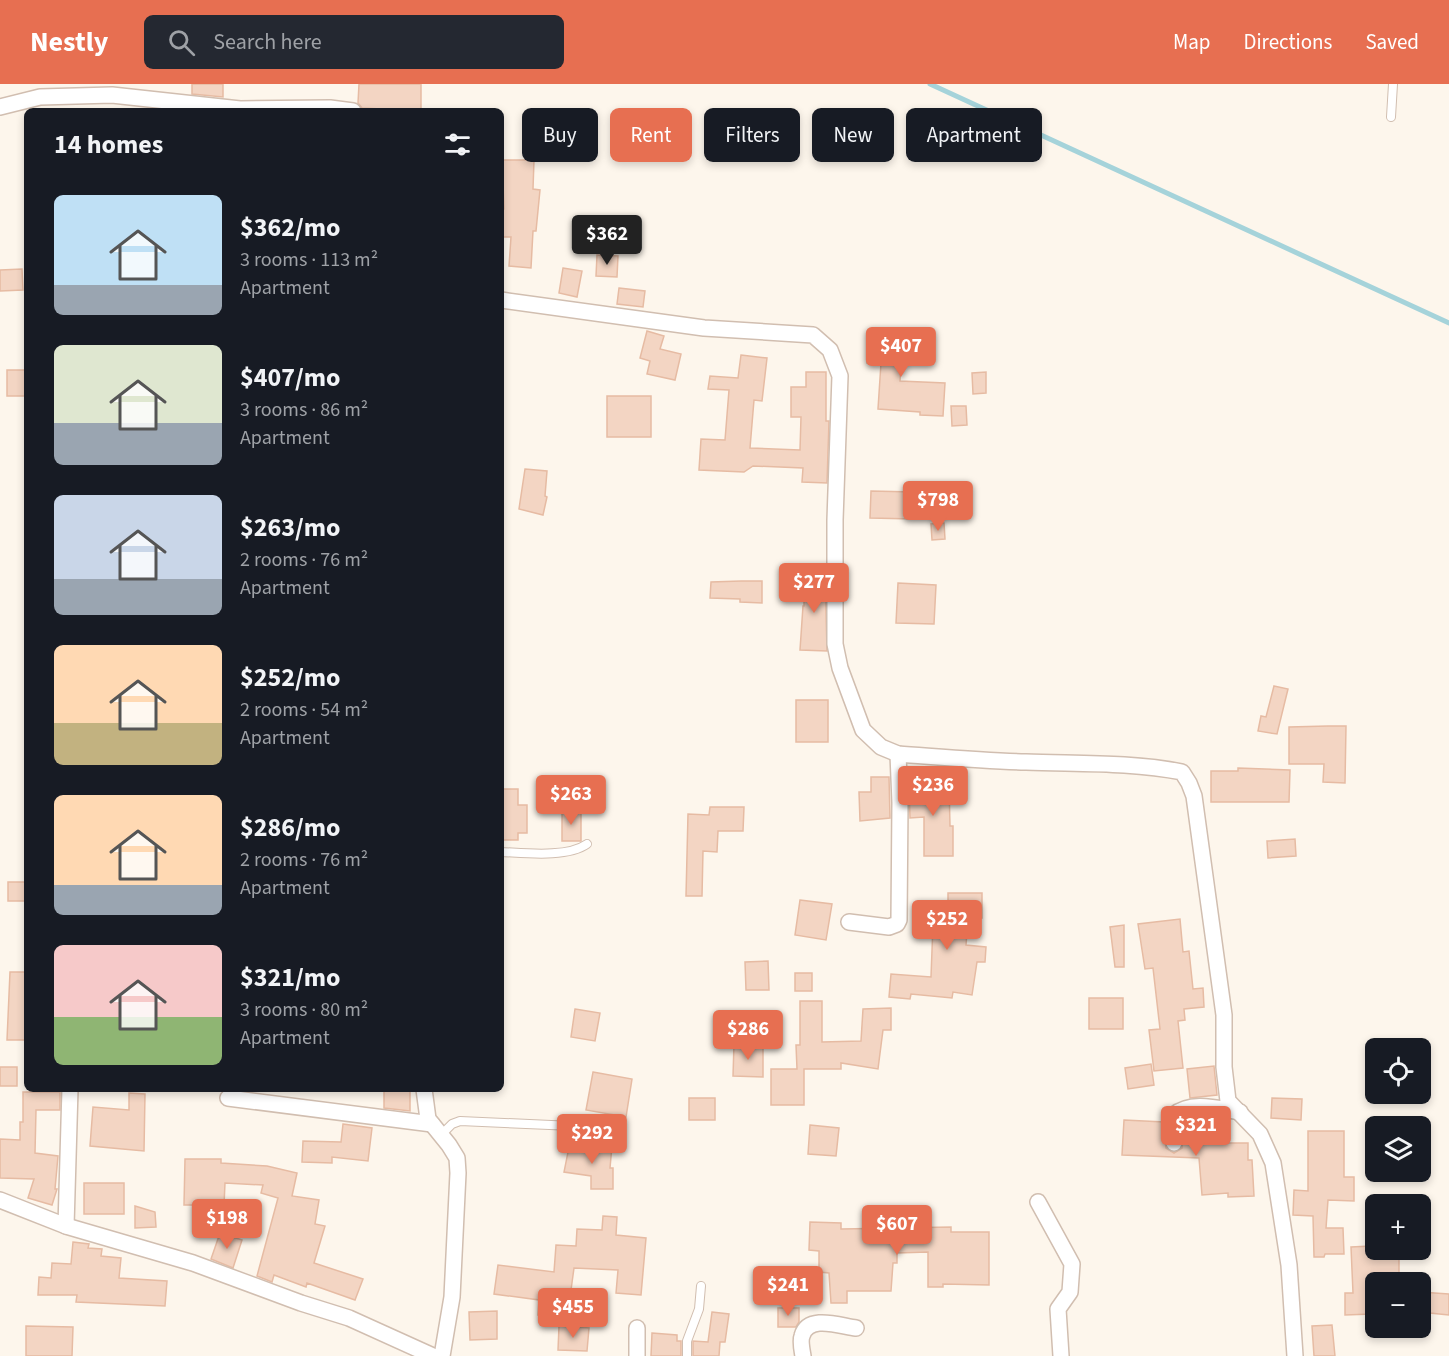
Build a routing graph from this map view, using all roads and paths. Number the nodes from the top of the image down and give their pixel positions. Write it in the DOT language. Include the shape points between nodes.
graph roads {
  1 [pos="1393,84"];
  2 [pos="128,91"];
  3 [pos="0,107"];
  4 [pos="216,108"];
  5 [pos="1391,117"];
  6 [pos="504,300"];
  7 [pos="898,754"];
  8 [pos="588,844"];
  9 [pos="504,852"];
  10 [pos="849,922"];
  11 [pos="70,1092"];
  12 [pos="424,1092"];
  13 [pos="228,1098"];
  14 [pos="1240,1112"];
  15 [pos="573,1126"];
  16 [pos="436,1130"];
  17 [pos="1174,1143"];
  18 [pos="0,1200"];
  19 [pos="1038,1202"];
  20 [pos="66,1226"];
  21 [pos="701,1286"];
  22 [pos="637,1328"];
  23 [pos="856,1328"];
  24 [pos="433,1356"];
  25 [pos="442,1356"];
  26 [pos="637,1356"];
  27 [pos="687,1356"];
  28 [pos="803,1356"];
  29 [pos="1061,1356"];
  30 [pos="1295,1356"];
  1 -- 5 [label="lane"];
  2 -- 3 [label="street" via="40,97"];
  2 -- 4 [label="street"];
  6 -- 7 [label="street" via="704,328 813,335 830,350 840,376 835,644 864,730 881,747"];
  7 -- 10 [label="street" via="899,920 889,927"];
  7 -- 14 [label="street" via="1182,772 1195,808 1224,1015 1228,1101"];
  8 -- 9 [label="lane" via="580,850 551,854"];
  11 -- 20 [label="street"];
  12 -- 16 [label="street" via="428,1119"];
  13 -- 16 [label="street"];
  14 -- 17 [label="street" via="1200,1106 1180,1110 1174,1115"];
  14 -- 30 [label="street" via="1260,1134 1273,1163 1289,1264"];
  15 -- 16 [label="lane" via="460,1121"];
  16 -- 25 [label="street" via="457,1158 458,1173 452,1297"];
  18 -- 20 [label="street"];
  19 -- 29 [label="street" via="1072,1264 1070,1292 1058,1309"];
  20 -- 24 [label="street" via="193,1263 349,1318"];
  21 -- 27 [label="lane"];
  22 -- 26 [label="street"];
  23 -- 28 [label="street" via="814,1323 801,1337"];
}
